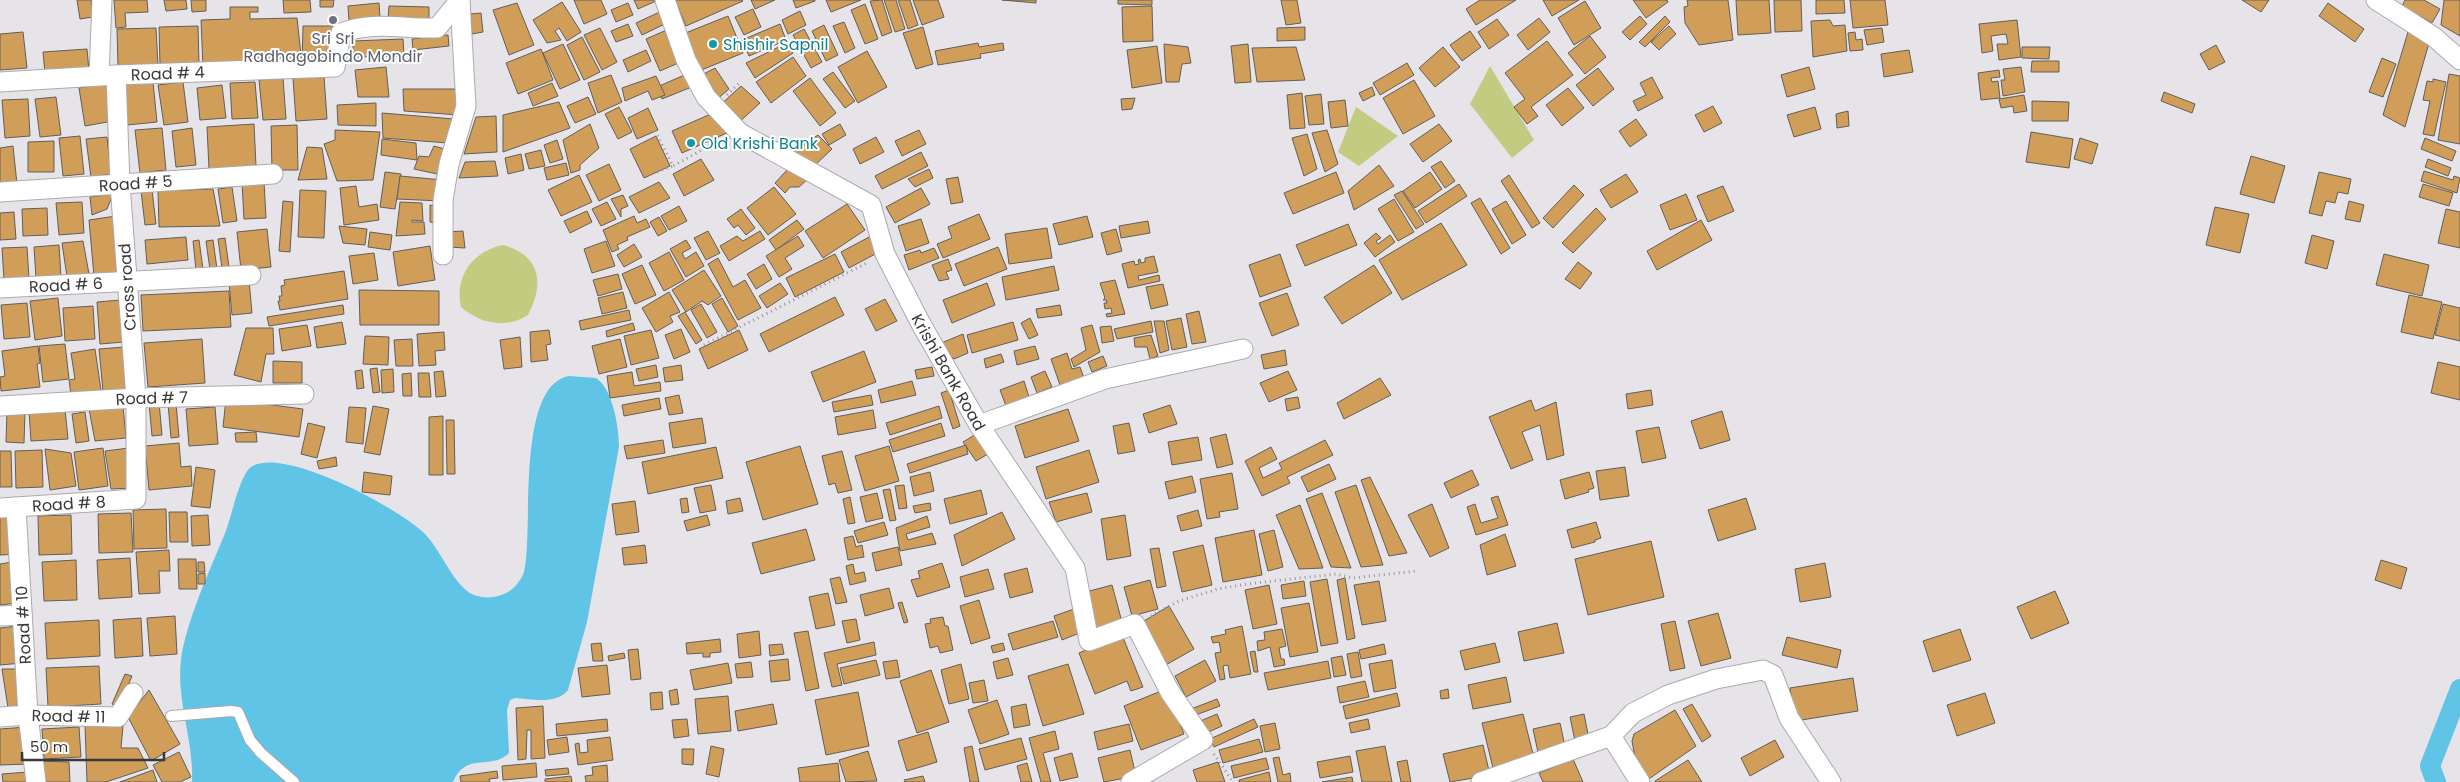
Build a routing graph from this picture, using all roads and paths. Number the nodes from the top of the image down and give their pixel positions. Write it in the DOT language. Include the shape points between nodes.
graph roads {
  1 [pos="102,0"];
  2 [pos="460,0"];
  3 [pos="665,0"];
  4 [pos="2376,0"];
  5 [pos="2460,60"];
  6 [pos="108,76"];
  7 [pos="0,82"];
  8 [pos="656,131"];
  9 [pos="738,131"];
  10 [pos="672,166"];
  11 [pos="657,172"];
  12 [pos="272,174"];
  13 [pos="120,184"];
  14 [pos="0,192"];
  15 [pos="885,254"];
  16 [pos="443,255"];
  17 [pos="251,275"];
  18 [pos="127,280"];
  19 [pos="0,288"];
  20 [pos="704,345"];
  21 [pos="1243,349"];
  22 [pos="304,394"];
  23 [pos="136,398"];
  24 [pos="0,406"];
  25 [pos="979,425"];
  26 [pos="136,499"];
  27 [pos="8,507"];
  28 [pos="1417,571"];
  29 [pos="22,615"];
  30 [pos="0,616"];
  31 [pos="1134,624"];
  32 [pos="133,693"];
  33 [pos="28,715"];
  34 [pos="0,716"];
  35 [pos="172,716"];
  36 [pos="1611,736"];
  37 [pos="1203,740"];
  38 [pos="36,782"];
  39 [pos="294,782"];
  40 [pos="1131,782"];
  41 [pos="1232,782"];
  42 [pos="1481,782"];
  43 [pos="1640,782"];
  44 [pos="1830,782"];
  1 -- 6 [label="street, Cross road"];
  2 -- 6 [label="street, Road # 4" via="437,28 372,25 341,33 335,67"];
  2 -- 16 [label="street" via="466,106 449,164 443,200"];
  3 -- 9 [label="street, Krishi Bank Road" via="686,60 706,97"];
  4 -- 5 [label="street" via="2434,38"];
  6 -- 7 [label="street, Road # 4"];
  6 -- 13 [label="street, Cross road"];
  8 -- 10 [label="path"];
  9 -- 10 [label="path"];
  9 -- 15 [label="street, Krishi Bank Road" via="871,205"];
  10 -- 11 [label="path"];
  12 -- 13 [label="street, Road # 5"];
  13 -- 14 [label="street, Road # 5"];
  13 -- 18 [label="street, Cross road"];
  15 -- 20 [label="path"];
  15 -- 25 [label="street, Krishi Bank Road"];
  17 -- 18 [label="street, Road # 6"];
  18 -- 19 [label="street, Road # 6"];
  18 -- 23 [label="street, Cross road"];
  21 -- 25 [label="street" via="1105,379"];
  22 -- 23 [label="street, Road # 7"];
  23 -- 24 [label="street, Road # 7"];
  23 -- 26 [label="street, Cross road"];
  25 -- 31 [label="street, Krishi Bank Road" via="1075,568 1089,640"];
  26 -- 27 [label="street, Road # 8"];
  27 -- 29 [label="street, Road # 10"];
  28 -- 31 [label="path" via="1352,578 1336,574 1218,590 1179,601"];
  29 -- 30 [label="street"];
  29 -- 33 [label="street, Road # 10"];
  31 -- 37 [label="street" via="1170,692"];
  32 -- 33 [label="street, Road # 11" via="118,717"];
  33 -- 34 [label="street"];
  33 -- 38 [label="street, Road # 11"];
  35 -- 39 [label="lane" via="238,712 250,740 260,753"];
  36 -- 42 [label="street"];
  36 -- 43 [label="street"];
  36 -- 44 [label="street" via="1633,712 1668,695 1716,679 1763,670 1773,675 1789,718"];
  37 -- 40 [label="street"];
  37 -- 41 [label="path"];
}
